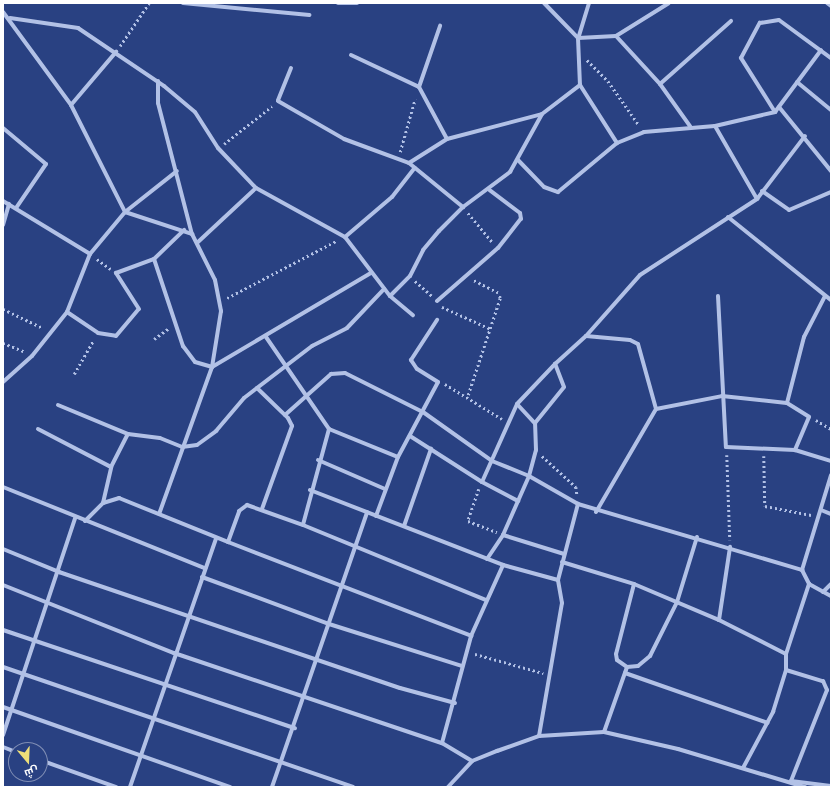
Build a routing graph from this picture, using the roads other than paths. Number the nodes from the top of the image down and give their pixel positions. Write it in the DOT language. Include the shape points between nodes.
graph roads {
  1 [pos="183,3"];
  2 [pos="338,3"];
  3 [pos="357,3"];
  4 [pos="544,3"];
  5 [pos="589,3"];
  6 [pos="669,3"];
  7 [pos="827,3"];
  8 [pos="831,6"];
  9 [pos="3,12"];
  10 [pos="309,16"];
  11 [pos="9,18"];
  12 [pos="731,21"];
  13 [pos="440,26"];
  14 [pos="616,36"];
  15 [pos="578,38"];
  16 [pos="821,50"];
  17 [pos="116,52"];
  18 [pos="351,56"];
  19 [pos="831,58"];
  20 [pos="291,68"];
  21 [pos="158,82"];
  22 [pos="797,82"];
  23 [pos="660,84"];
  24 [pos="580,85"];
  25 [pos="419,87"];
  26 [pos="71,105"];
  27 [pos="779,107"];
  28 [pos="831,110"];
  29 [pos="775,112"];
  30 [pos="542,114"];
  31 [pos="690,126"];
  32 [pos="715,126"];
  33 [pos="3,128"];
  34 [pos="805,136"];
  35 [pos="447,139"];
  36 [pos="617,143"];
  37 [pos="518,160"];
  38 [pos="409,163"];
  39 [pos="415,168"];
  40 [pos="177,171"];
  41 [pos="831,171"];
  42 [pos="256,188"];
  43 [pos="490,190"];
  44 [pos="762,192"];
  45 [pos="831,192"];
  46 [pos="757,199"];
  47 [pos="3,201"];
  48 [pos="9,204"];
  49 [pos="463,207"];
  50 [pos="16,208"];
  51 [pos="125,212"];
  52 [pos="728,218"];
  53 [pos="3,225"];
  54 [pos="184,230"];
  55 [pos="192,234"];
  56 [pos="345,237"];
  57 [pos="198,242"];
  58 [pos="90,254"];
  59 [pos="154,259"];
  60 [pos="371,273"];
  61 [pos="384,289"];
  62 [pos="390,296"];
  63 [pos="718,296"];
  64 [pos="825,296"];
  65 [pos="831,300"];
  66 [pos="437,301"];
  67 [pos="67,312"];
  68 [pos="413,315"];
  69 [pos="437,320"];
  70 [pos="586,336"];
  71 [pos="266,337"];
  72 [pos="554,364"];
  73 [pos="212,367"];
  74 [pos="284,367"];
  75 [pos="3,382"];
  76 [pos="257,388"];
  77 [pos="304,395"];
  78 [pos="722,396"];
  79 [pos="787,403"];
  80 [pos="517,404"];
  81 [pos="58,405"];
  82 [pos="656,409"];
  83 [pos="423,412"];
  84 [pos="285,416"];
  85 [pos="535,423"];
  86 [pos="38,429"];
  87 [pos="329,429"];
  88 [pos="128,434"];
  89 [pos="410,436"];
  90 [pos="182,447"];
  91 [pos="431,449"];
  92 [pos="795,450"];
  93 [pos="398,457"];
  94 [pos="318,460"];
  95 [pos="492,461"];
  96 [pos="831,461"];
  97 [pos="111,467"];
  98 [pos="831,475"];
  99 [pos="529,476"];
  100 [pos="482,482"];
  101 [pos="3,487"];
  102 [pos="385,489"];
  103 [pos="310,490"];
  104 [pos="518,501"];
  105 [pos="103,503"];
  106 [pos="578,504"];
  107 [pos="262,509"];
  108 [pos="821,510"];
  109 [pos="367,512"];
  110 [pos="596,512"];
  111 [pos="159,514"];
  112 [pos="831,514"];
  113 [pos="376,516"];
  114 [pos="75,518"];
  115 [pos="84,521"];
  116 [pos="303,525"];
  117 [pos="404,526"];
  118 [pos="503,535"];
  119 [pos="697,537"];
  120 [pos="216,538"];
  121 [pos="228,542"];
  122 [pos="730,547"];
  123 [pos="3,549"];
  124 [pos="356,549"];
  125 [pos="564,554"];
  126 [pos="487,559"];
  127 [pos="562,562"];
  128 [pos="503,565"];
  129 [pos="205,568"];
  130 [pos="802,570"];
  131 [pos="59,572"];
  132 [pos="202,577"];
  133 [pos="558,580"];
  134 [pos="634,584"];
  135 [pos="809,584"];
  136 [pos="831,584"];
  137 [pos="3,585"];
  138 [pos="342,587"];
  139 [pos="823,592"];
  140 [pos="831,596"];
  141 [pos="486,600"];
  142 [pos="48,602"];
  143 [pos="677,602"];
  144 [pos="188,616"];
  145 [pos="719,620"];
  146 [pos="329,624"];
  147 [pos="3,630"];
  148 [pos="471,636"];
  149 [pos="36,644"];
  150 [pos="174,653"];
  151 [pos="786,654"];
  152 [pos="317,657"];
  153 [pos="462,666"];
  154 [pos="627,667"];
  155 [pos="3,668"];
  156 [pos="786,670"];
  157 [pos="625,673"];
  158 [pos="26,676"];
  159 [pos="163,684"];
  160 [pos="306,698"];
  161 [pos="455,703"];
  162 [pos="3,707"];
  163 [pos="12,710"];
  164 [pos="153,720"];
  165 [pos="768,724"];
  166 [pos="294,728"];
  167 [pos="604,732"];
  168 [pos="3,735"];
  169 [pos="539,736"];
  170 [pos="442,743"];
  171 [pos="141,756"];
  172 [pos="472,761"];
  173 [pos="281,762"];
  174 [pos="48,763"];
  175 [pos="744,768"];
  176 [pos="791,781"];
  177 [pos="831,786"];
  178 [pos="116,787"];
  179 [pos="130,787"];
  180 [pos="230,787"];
  181 [pos="272,787"];
  182 [pos="353,787"];
  183 [pos="448,787"];
  184 [pos="805,787"];
  1 -- 10 [label="street"];
  2 -- 3 [label="street"];
  4 -- 15 [label="street"];
  5 -- 15 [label="street"];
  6 -- 14 [label="street"];
  7 -- 8 [label="street"];
  9 -- 11 [label="street"];
  11 -- 17 [label="street" via="67,25"];
  11 -- 26 [label="street"];
  12 -- 23 [label="street"];
  13 -- 25 [label="street"];
  14 -- 15 [label="street"];
  14 -- 23 [label="street"];
  15 -- 24 [label="street"];
  16 -- 19 [label="street"];
  16 -- 22 [label="street"];
  16 -- 29 [label="street" via="779,20 764,21 757,27 741,58"];
  17 -- 21 [label="street"];
  17 -- 26 [label="street"];
  18 -- 25 [label="street"];
  20 -- 38 [label="street" via="278,101 323,130"];
  21 -- 40 [label="street" via="158,103"];
  21 -- 42 [label="street" via="195,112 218,148"];
  22 -- 27 [label="street"];
  22 -- 28 [label="street"];
  23 -- 31 [label="street"];
  24 -- 30 [label="street"];
  24 -- 36 [label="street"];
  25 -- 35 [label="street"];
  26 -- 51 [label="street"];
  27 -- 29 [label="street"];
  27 -- 34 [label="street"];
  29 -- 32 [label="street"];
  30 -- 35 [label="street"];
  30 -- 37 [label="street"];
  31 -- 32 [label="street"];
  31 -- 36 [label="street" via="644,132"];
  32 -- 46 [label="street"];
  33 -- 50 [label="street" via="46,164"];
  34 -- 41 [label="street"];
  34 -- 44 [label="street"];
  35 -- 38 [label="street"];
  36 -- 37 [label="street" via="554,193"];
  37 -- 43 [label="street"];
  38 -- 39 [label="street"];
  39 -- 49 [label="street"];
  39 -- 56 [label="street" via="392,196"];
  40 -- 51 [label="street"];
  40 -- 55 [label="street"];
  42 -- 56 [label="street"];
  42 -- 57 [label="street"];
  43 -- 49 [label="street"];
  43 -- 66 [label="street" via="522,216 498,248"];
  44 -- 45 [label="street" via="789,210"];
  44 -- 46 [label="street"];
  46 -- 52 [label="street"];
  47 -- 48 [label="street"];
  48 -- 50 [label="street"];
  48 -- 53 [label="street"];
  49 -- 62 [label="street" via="430,241 410,276"];
  50 -- 58 [label="street"];
  51 -- 54 [label="street"];
  51 -- 58 [label="street"];
  52 -- 64 [label="street"];
  52 -- 70 [label="street" via="640,275"];
  54 -- 55 [label="street"];
  54 -- 59 [label="street"];
  55 -- 57 [label="street"];
  56 -- 60 [label="street"];
  57 -- 73 [label="street" via="221,302"];
  58 -- 67 [label="street"];
  59 -- 67 [label="street" via="116,273 138,305 138,313 116,336 98,333"];
  59 -- 73 [label="street" via="175,324 188,354 196,362"];
  60 -- 61 [label="street"];
  60 -- 71 [label="street"];
  61 -- 62 [label="street"];
  61 -- 74 [label="street" via="347,328 312,346"];
  62 -- 68 [label="street"];
  63 -- 78 [label="street"];
  64 -- 65 [label="street"];
  64 -- 79 [label="street" via="804,337"];
  67 -- 75 [label="street" via="32,356"];
  69 -- 83 [label="street" via="411,360 417,369 438,382"];
  70 -- 72 [label="street"];
  70 -- 82 [label="street" via="638,344"];
  71 -- 73 [label="street"];
  71 -- 74 [label="street"];
  72 -- 80 [label="street"];
  72 -- 85 [label="street" via="564,388"];
  73 -- 90 [label="street"];
  74 -- 76 [label="street"];
  74 -- 77 [label="street"];
  76 -- 84 [label="street"];
  76 -- 90 [label="street" via="210,437 197,445"];
  77 -- 83 [label="street" via="331,374 342,372"];
  77 -- 84 [label="street"];
  77 -- 87 [label="street"];
  78 -- 79 [label="street"];
  78 -- 82 [label="street"];
  78 -- 92 [label="street" via="726,446"];
  79 -- 92 [label="street" via="809,417"];
  80 -- 85 [label="street"];
  80 -- 95 [label="street"];
  81 -- 88 [label="street"];
  82 -- 110 [label="street"];
  83 -- 89 [label="street"];
  83 -- 95 [label="street"];
  84 -- 107 [label="street" via="291,423 291,431"];
  85 -- 99 [label="street" via="536,450"];
  86 -- 97 [label="street"];
  87 -- 93 [label="street"];
  87 -- 94 [label="street"];
  88 -- 90 [label="street" via="160,438"];
  88 -- 97 [label="street"];
  89 -- 91 [label="street"];
  89 -- 93 [label="street"];
  90 -- 111 [label="street"];
  91 -- 100 [label="street"];
  91 -- 117 [label="street"];
  92 -- 96 [label="street"];
  93 -- 102 [label="street"];
  94 -- 102 [label="street"];
  94 -- 103 [label="street"];
  95 -- 99 [label="street"];
  95 -- 100 [label="street"];
  97 -- 105 [label="street"];
  98 -- 108 [label="street"];
  99 -- 104 [label="street"];
  99 -- 106 [label="street"];
  100 -- 104 [label="street"];
  101 -- 114 [label="street"];
  102 -- 113 [label="street"];
  103 -- 109 [label="street"];
  103 -- 116 [label="street"];
  104 -- 118 [label="street"];
  105 -- 111 [label="street" via="127,499"];
  105 -- 115 [label="street"];
  106 -- 110 [label="street"];
  106 -- 125 [label="street"];
  107 -- 116 [label="street"];
  107 -- 121 [label="street" via="250,505 242,507"];
  108 -- 112 [label="street"];
  108 -- 130 [label="street"];
  109 -- 113 [label="street"];
  109 -- 124 [label="street"];
  110 -- 119 [label="street"];
  111 -- 120 [label="street"];
  113 -- 117 [label="street"];
  114 -- 115 [label="street"];
  114 -- 131 [label="street"];
  115 -- 129 [label="street"];
  116 -- 124 [label="street"];
  117 -- 126 [label="street"];
  118 -- 125 [label="street"];
  118 -- 126 [label="street"];
  119 -- 122 [label="street"];
  119 -- 143 [label="street"];
  120 -- 121 [label="street"];
  120 -- 129 [label="street"];
  121 -- 138 [label="street"];
  122 -- 130 [label="street"];
  122 -- 145 [label="street"];
  123 -- 131 [label="street"];
  124 -- 138 [label="street"];
  124 -- 141 [label="street"];
  125 -- 127 [label="street"];
  126 -- 128 [label="street"];
  127 -- 133 [label="street"];
  127 -- 134 [label="street"];
  128 -- 133 [label="street"];
  128 -- 141 [label="street"];
  129 -- 132 [label="street"];
  130 -- 135 [label="street"];
  131 -- 142 [label="street"];
  131 -- 144 [label="street"];
  132 -- 144 [label="street"];
  132 -- 146 [label="street"];
  133 -- 169 [label="street" via="562,603"];
  134 -- 143 [label="street"];
  134 -- 154 [label="street" via="616,654 617,660"];
  135 -- 139 [label="street"];
  135 -- 151 [label="street"];
  136 -- 139 [label="street"];
  137 -- 142 [label="street"];
  138 -- 146 [label="street"];
  138 -- 148 [label="street"];
  139 -- 140 [label="street"];
  141 -- 148 [label="street"];
  142 -- 149 [label="street"];
  142 -- 150 [label="street"];
  143 -- 145 [label="street"];
  143 -- 154 [label="street" via="650,656 638,666"];
  144 -- 150 [label="street"];
  144 -- 152 [label="street"];
  145 -- 151 [label="street"];
  146 -- 152 [label="street"];
  146 -- 153 [label="street"];
  147 -- 149 [label="street"];
  148 -- 153 [label="street"];
  149 -- 158 [label="street"];
  149 -- 159 [label="street"];
  150 -- 159 [label="street"];
  150 -- 160 [label="street"];
  151 -- 156 [label="street"];
  152 -- 160 [label="street"];
  152 -- 161 [label="street" via="400,688"];
  153 -- 161 [label="street"];
  154 -- 157 [label="street"];
  155 -- 158 [label="street"];
  156 -- 165 [label="street"];
  156 -- 176 [label="street" via="822,680 827,690"];
  157 -- 165 [label="street"];
  157 -- 167 [label="street"];
  158 -- 163 [label="street"];
  158 -- 164 [label="street"];
  159 -- 164 [label="street"];
  159 -- 166 [label="street"];
  160 -- 166 [label="street"];
  160 -- 170 [label="street"];
  161 -- 170 [label="street"];
  162 -- 163 [label="street"];
  163 -- 168 [label="street"];
  163 -- 171 [label="street"];
  164 -- 171 [label="street"];
  164 -- 173 [label="street"];
  165 -- 175 [label="street"];
  166 -- 173 [label="street"];
  167 -- 169 [label="street"];
  167 -- 175 [label="street"];
  169 -- 172 [label="street"];
  170 -- 172 [label="street"];
  171 -- 179 [label="street"];
  171 -- 180 [label="street"];
  172 -- 183 [label="street"];
  173 -- 181 [label="street"];
  173 -- 182 [label="street"];
  174 -- 178 [label="street"];
  175 -- 176 [label="street"];
  176 -- 177 [label="street"];
  176 -- 184 [label="street"];
}
